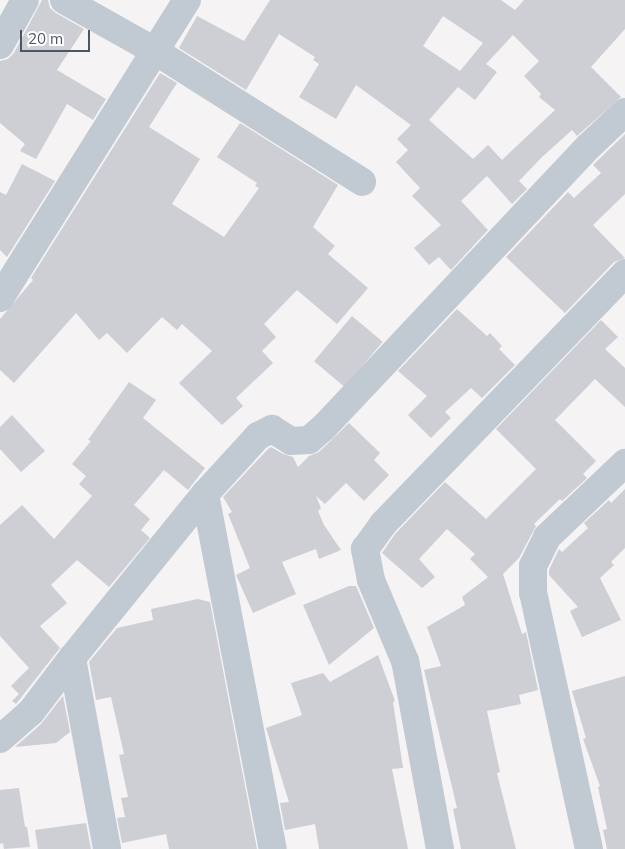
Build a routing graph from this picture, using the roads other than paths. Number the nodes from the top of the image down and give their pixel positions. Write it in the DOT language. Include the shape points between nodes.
graph roads {
  1 [pos="26,0"];
  2 [pos="64,0"];
  3 [pos="187,0"];
  4 [pos="0,45"];
  5 [pos="155,51"];
  6 [pos="625,112"];
  7 [pos="362,182"];
  8 [pos="625,273"];
  9 [pos="0,298"];
  10 [pos="625,463"];
  11 [pos="205,494"];
  12 [pos="72,658"];
  13 [pos="0,739"];
  14 [pos="107,849"];
  15 [pos="272,849"];
  16 [pos="440,849"];
  17 [pos="589,849"];
  1 -- 4 [label="street"];
  2 -- 5 [label="street"];
  3 -- 5 [label="street"];
  5 -- 7 [label="street"];
  5 -- 9 [label="street"];
  6 -- 11 [label="street" via="588,147 324,427 308,440 291,441 272,429 258,436"];
  8 -- 16 [label="street" via="383,524 365,548 371,580 405,661"];
  10 -- 17 [label="street" via="547,536 533,566 533,593"];
  11 -- 12 [label="street"];
  11 -- 15 [label="street"];
  12 -- 13 [label="street" via="31,712"];
  12 -- 14 [label="street"];
}
